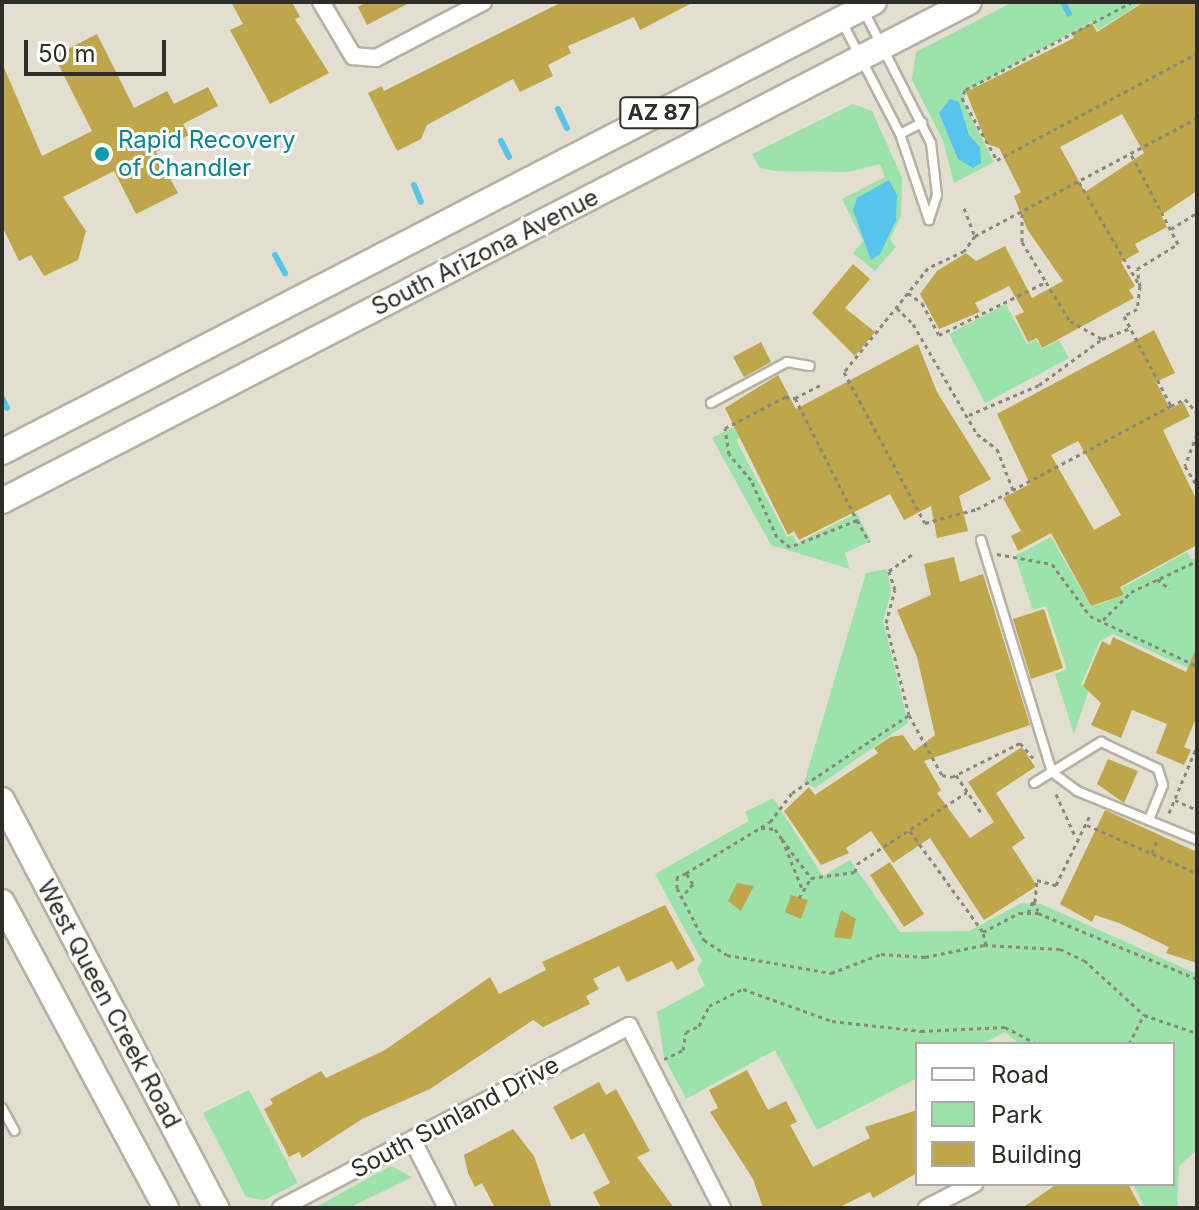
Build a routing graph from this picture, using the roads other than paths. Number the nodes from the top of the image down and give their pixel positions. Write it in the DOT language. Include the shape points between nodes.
graph roads {
  1 [pos="321,2"];
  2 [pos="483,2"];
  3 [pos="969,2"];
  4 [pos="855,7"];
  5 [pos="872,52"];
  6 [pos="922,123"];
  7 [pos="900,134"];
  8 [pos="343,276"];
  9 [pos="363,315"];
  10 [pos="810,366"];
  11 [pos="711,403"];
  12 [pos="2,452"];
  13 [pos="2,501"];
  14 [pos="981,540"];
  15 [pos="1050,773"];
  16 [pos="1034,783"];
  17 [pos="2,800"];
  18 [pos="1149,820"];
  19 [pos="1197,840"];
  20 [pos="2,902"];
  21 [pos="2,1108"];
  22 [pos="15,1131"];
  23 [pos="413,1141"];
  24 [pos="970,1186"];
  25 [pos="166,1208"];
  26 [pos="216,1208"];
  27 [pos="281,1208"];
  28 [pos="447,1208"];
  29 [pos="722,1208"];
  30 [pos="927,1208"];
  1 -- 2 [label="street" via="353,56 376,58"];
  3 -- 5 [label="main road, South Arizona Avenue / AZ 87"];
  4 -- 5 [label="lane"];
  4 -- 5 [label="lane"];
  4 -- 8 [label="main road, South Arizona Avenue / AZ 87"];
  5 -- 6 [label="lane"];
  5 -- 7 [label="lane"];
  5 -- 9 [label="main road, South Arizona Avenue / AZ 87"];
  6 -- 7 [label="lane"];
  6 -- 7 [label="lane" via="937,171 929,220"];
  8 -- 9 [label="main road"];
  8 -- 12 [label="main road, South Arizona Avenue / AZ 87"];
  9 -- 13 [label="main road, South Arizona Avenue / AZ 87"];
  10 -- 11 [label="lane" via="787,362"];
  14 -- 15 [label="lane"];
  15 -- 16 [label="lane"];
  15 -- 18 [label="lane"];
  15 -- 18 [label="lane" via="1101,742 1158,769 1163,785"];
  17 -- 26 [label="main road, West Queen Creek Road"];
  18 -- 19 [label="lane"];
  20 -- 25 [label="main road, West Queen Creek Road"];
  21 -- 22 [label="lane"];
  23 -- 27 [label="street, South Sunland Drive"];
  23 -- 28 [label="street"];
  23 -- 29 [label="street, South Sunland Drive" via="629,1026"];
  24 -- 30 [label="street"];
}
